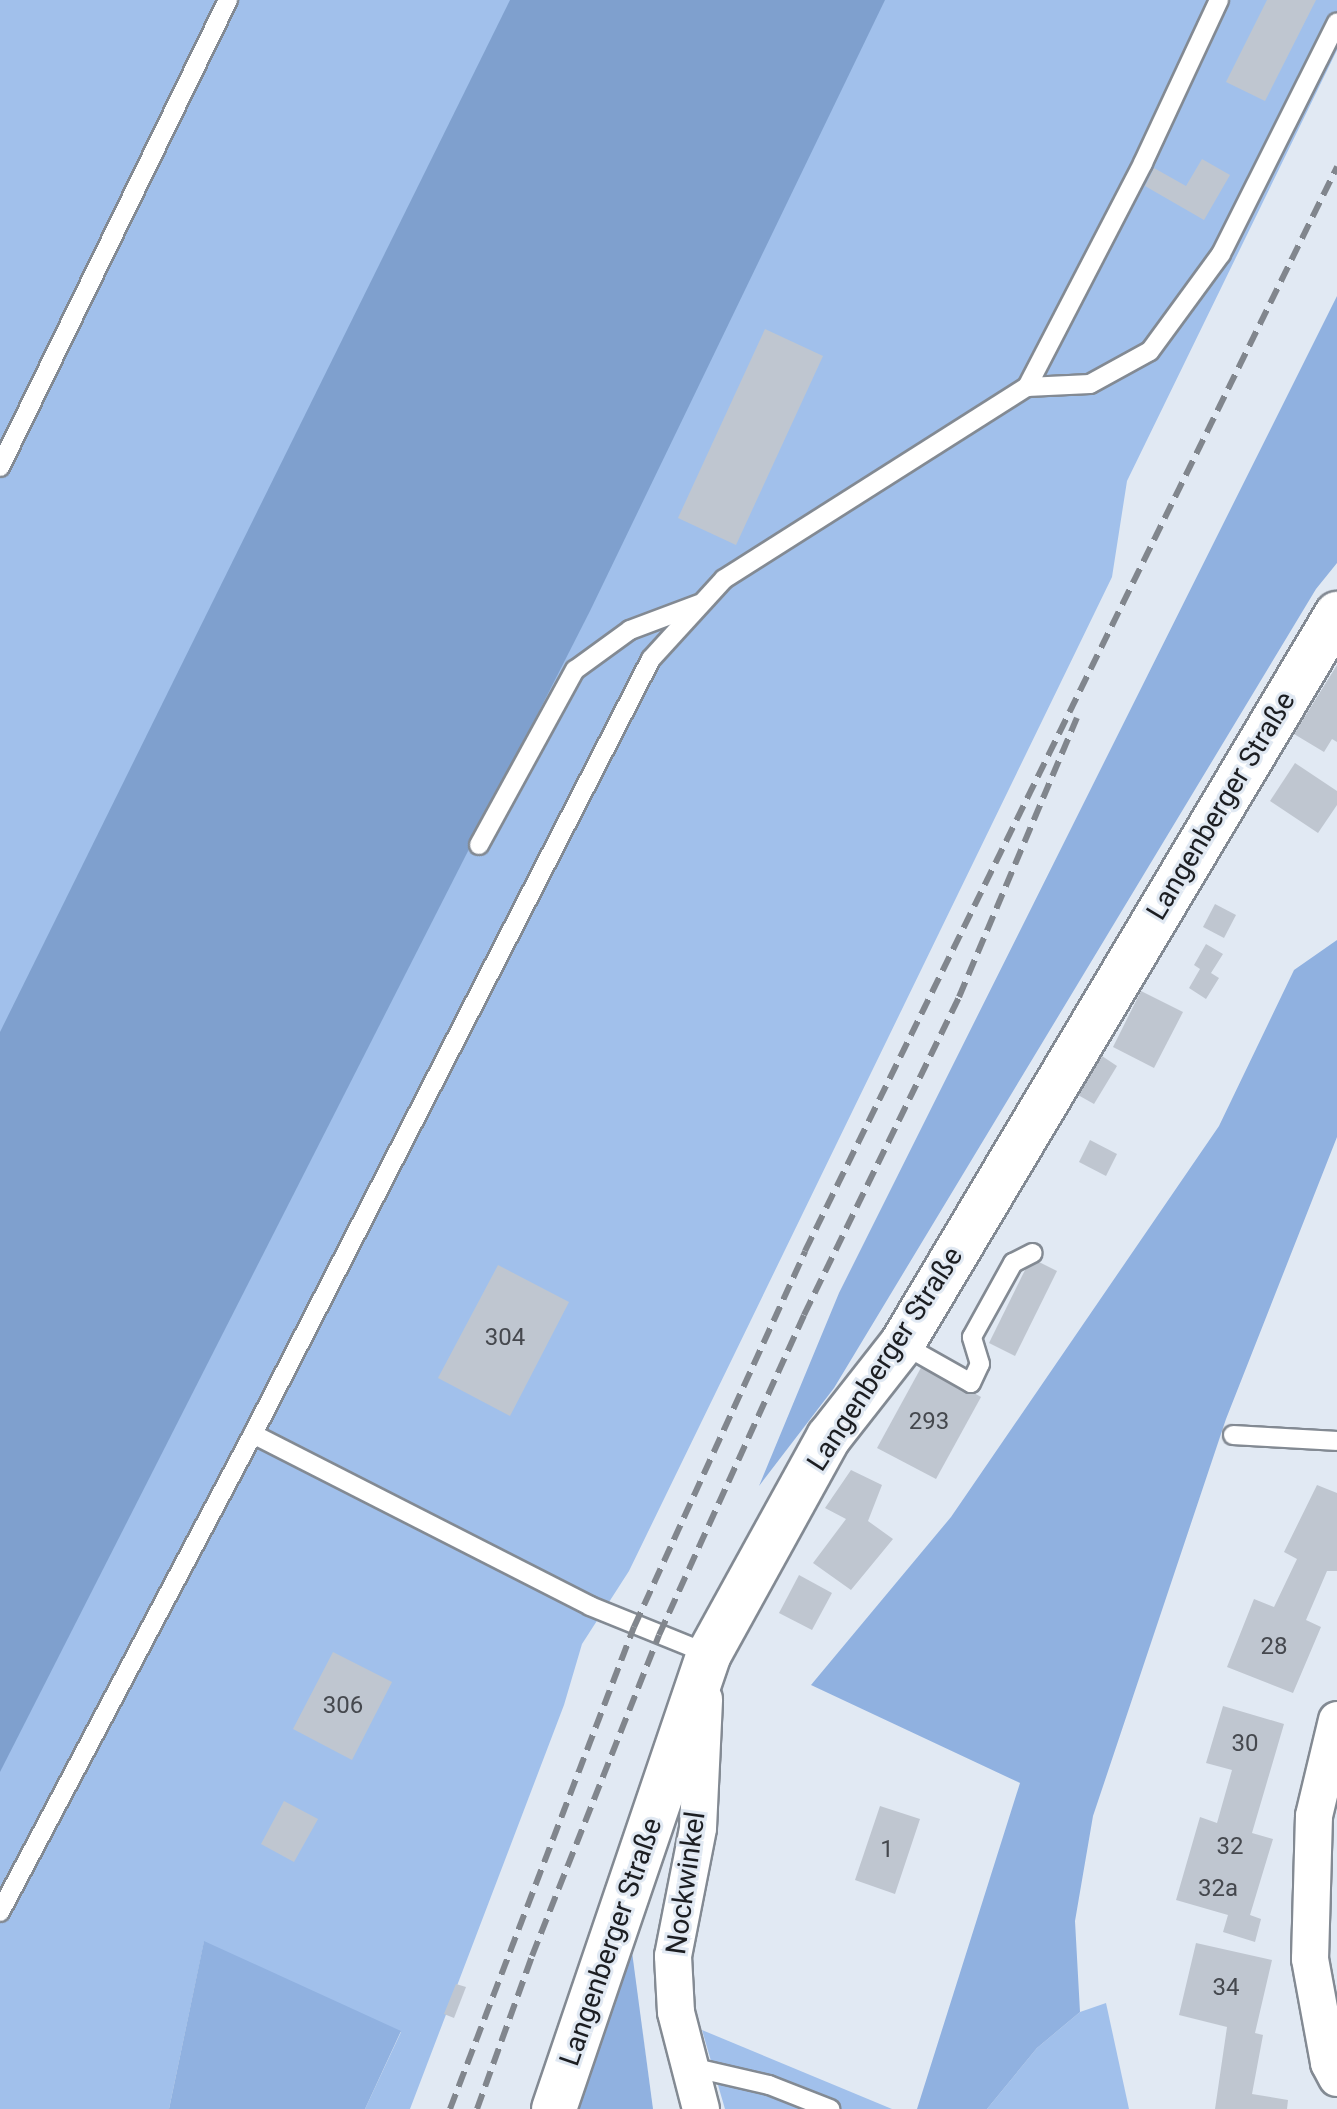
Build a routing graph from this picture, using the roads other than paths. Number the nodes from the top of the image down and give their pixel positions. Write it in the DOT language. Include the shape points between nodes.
graph roads {
  1 [pos="228,0"];
  2 [pos="1219,0"];
  3 [pos="1337,22"];
  4 [pos="1027,387"];
  5 [pos="0,467"];
  6 [pos="702,603"];
  7 [pos="1337,614"];
  8 [pos="479,845"];
  9 [pos="1033,1253"];
  10 [pos="902,1344"];
  11 [pos="253,1434"];
  12 [pos="1233,1435"];
  13 [pos="1337,1441"];
  14 [pos="709,1654"];
  15 [pos="1337,1720"];
  16 [pos="0,1912"];
  17 [pos="691,2067"];
  18 [pos="1337,2078"];
  19 [pos="554,2109"];
  20 [pos="701,2109"];
  21 [pos="830,2109"];
  1 -- 5 [label="lane"];
  2 -- 4 [label="lane" via="1143,163"];
  3 -- 4 [label="lane" via="1221,254 1150,351 1090,384"];
  4 -- 6 [label="lane" via="724,579"];
  6 -- 8 [label="lane" via="630,630 575,670"];
  6 -- 11 [label="lane" via="651,659"];
  7 -- 10 [label="main road, Langenberger Straße"];
  9 -- 10 [label="lane" via="1013,1263 972,1337 980,1364 971,1383"];
  10 -- 14 [label="main road, Langenberger Straße" via="829,1437"];
  11 -- 14 [label="lane" via="597,1609"];
  11 -- 16 [label="lane"];
  12 -- 13 [label="lane"];
  14 -- 17 [label="street, Nockwinkel" via="698,1828 673,1956 676,2012"];
  14 -- 19 [label="main road, Langenberger Straße"];
  15 -- 18 [label="street" via="1314,1816 1310,1959 1329,2063"];
  17 -- 20 [label="street, Nockwinkel"];
  17 -- 21 [label="lane" via="769,2085"];
}
